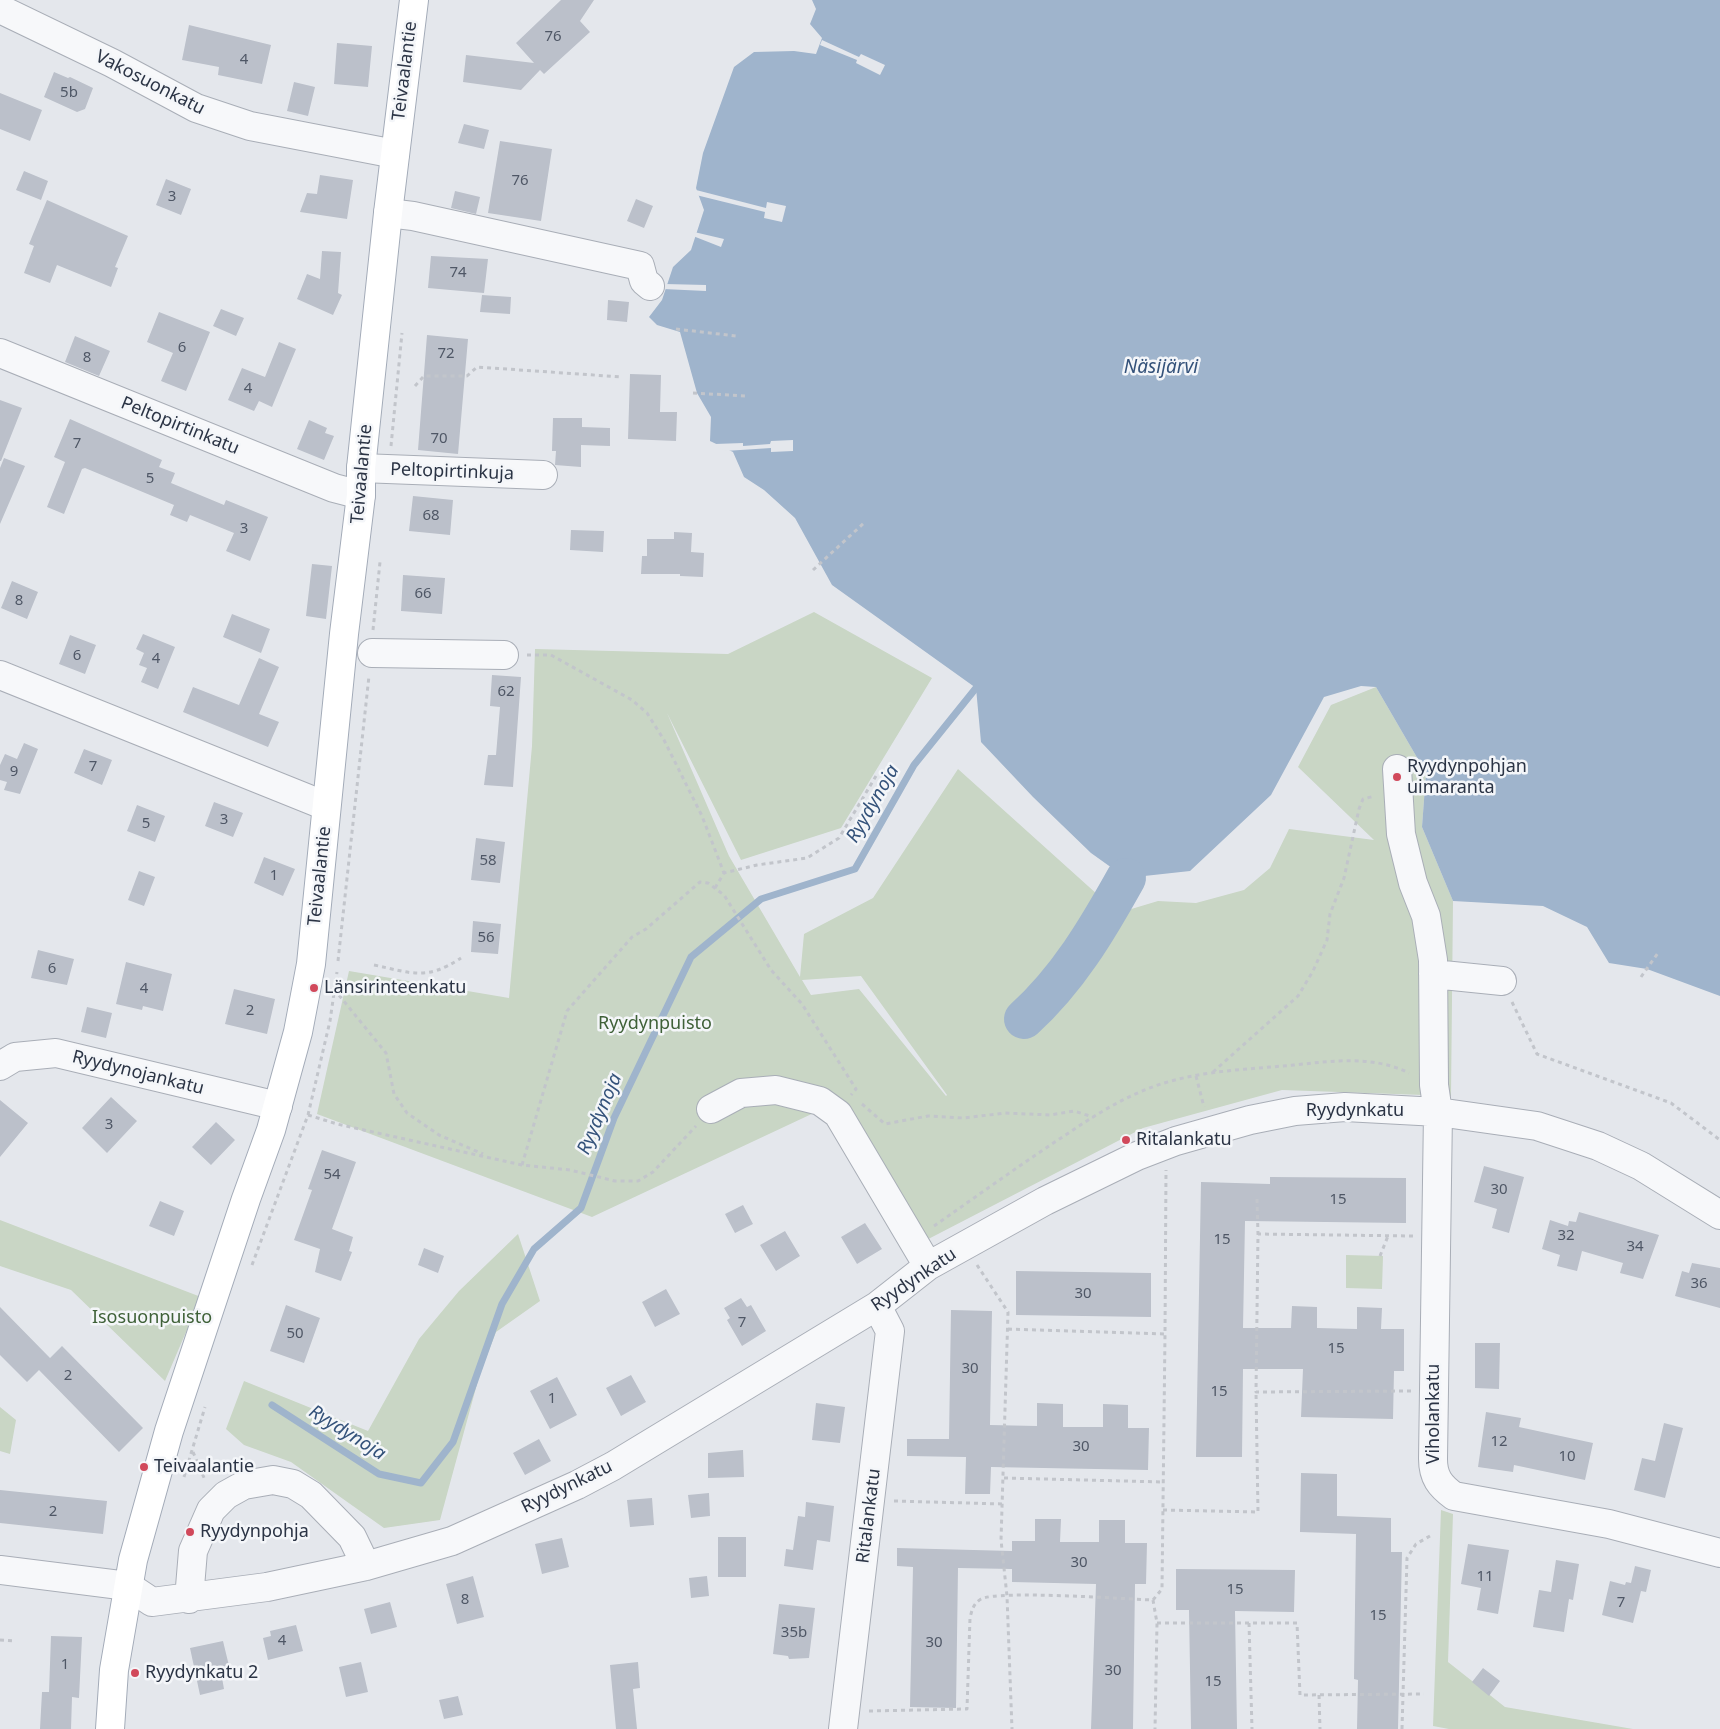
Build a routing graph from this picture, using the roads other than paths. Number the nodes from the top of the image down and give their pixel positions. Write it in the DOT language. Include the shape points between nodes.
graph roads {
  1 [pos="414,0"];
  2 [pos="0,9"];
  3 [pos="395,154"];
  4 [pos="388,213"];
  5 [pos="650,286"];
  6 [pos="0,353"];
  7 [pos="361,468"];
  8 [pos="543,475"];
  9 [pos="361,495"];
  10 [pos="372,653"];
  11 [pos="504,655"];
  12 [pos="0,675"];
  13 [pos="1397,769"];
  14 [pos="326,806"];
  15 [pos="1433,974"];
  16 [pos="1502,981"];
  17 [pos="0,1066"];
  18 [pos="1436,1099"];
  19 [pos="278,1106"];
  20 [pos="712,1109"];
  21 [pos="1720,1215"];
  22 [pos="928,1266"];
  23 [pos="876,1306"];
  24 [pos="1720,1553"];
  25 [pos="366,1566"];
  26 [pos="0,1570"];
  27 [pos="128,1586"];
  28 [pos="189,1599"];
  29 [pos="844,1720"];
  30 [pos="110,1729"];
  1 -- 3 [label="main road, Teivaalantie"];
  2 -- 3 [label="street, Vakosuonkatu" via="196,108 250,126"];
  3 -- 4 [label="main road, Teivaalantie"];
  4 -- 5 [label="street" via="640,266 644,281"];
  4 -- 7 [label="main road, Teivaalantie"];
  6 -- 9 [label="street, Peltopirtinkatu" via="334,488"];
  7 -- 8 [label="street, Peltopirtinkuja"];
  7 -- 9 [label="main road, Teivaalantie"];
  9 -- 14 [label="main road, Teivaalantie"];
  10 -- 11 [label="street"];
  12 -- 14 [label="street"];
  13 -- 15 [label="street, Viholankatu" via="1401,834 1426,916"];
  14 -- 19 [label="main road, Teivaalantie" via="311,964 298,1032"];
  15 -- 16 [label="street"];
  15 -- 18 [label="street, Viholankatu"];
  17 -- 19 [label="street, Ryydynojankatu" via="15,1057 56,1052"];
  18 -- 21 [label="street, Ryydynkatu" via="1598,1146 1641,1166"];
  18 -- 22 [label="street, Ryydynkatu" via="1286,1113 1166,1145 1045,1201"];
  18 -- 24 [label="street, Viholankatu" via="1433,1470 1444,1489 1454,1496 1609,1524"];
  19 -- 27 [label="main road, Teivaalantie" via="169,1431"];
  20 -- 22 [label="street" via="741,1093 776,1090 845,1104"];
  22 -- 23 [label="street, Ryydynkatu"];
  23 -- 25 [label="street, Ryydynkatu" via="577,1485 452,1541"];
  23 -- 29 [label="street, Ritalankatu" via="890,1331"];
  25 -- 28 [label="street, Ryydynkatu" via="267,1588"];
  25 -- 28 [label="street" via="352,1537 319,1502 293,1484 273,1480 244,1486 226,1495 211,1510 193,1551"];
  26 -- 27 [label="street"];
  27 -- 28 [label="street, Ryydynkatu" via="152,1602"];
  27 -- 30 [label="main road, Teivaalantie" via="114,1670"];
}
